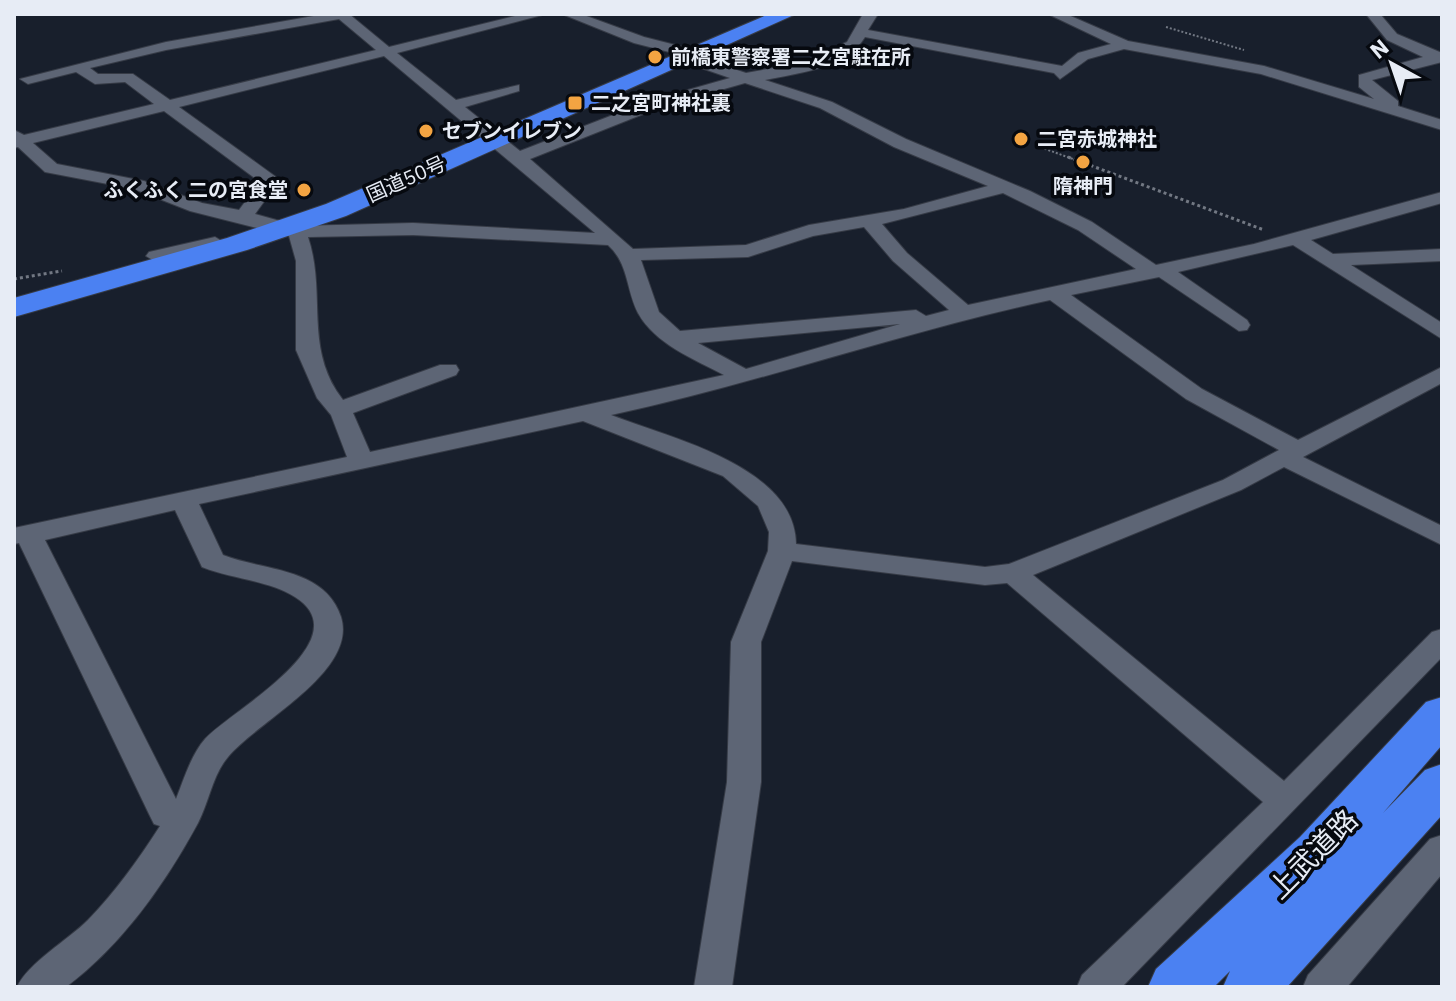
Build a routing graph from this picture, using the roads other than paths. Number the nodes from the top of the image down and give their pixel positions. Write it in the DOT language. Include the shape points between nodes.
graph roads {
  1 [pos="341,14"];
  2 [pos="539,14"];
  3 [pos="569,14"];
  4 [pos="786,14"];
  5 [pos="871,14"];
  6 [pos="1055,14"];
  7 [pos="1373,14"];
  8 [pos="863,33"];
  9 [pos="1124,45"];
  10 [pos="387,54"];
  11 [pos="1438,54"];
  12 [pos="690,56"];
  13 [pos="79,67"];
  14 [pos="21,78"];
  15 [pos="750,78"];
  16 [pos="514,88"];
  17 [pos="14,89"];
  18 [pos="592,98"];
  19 [pos="167,106"];
  20 [pos="451,106"];
  21 [pos="1399,113"];
  22 [pos="627,115"];
  23 [pos="1442,125"];
  24 [pos="16,140"];
  25 [pos="495,140"];
  26 [pos="520,157"];
  27 [pos="1001,188"];
  28 [pos="1442,197"];
  29 [pos="244,217"];
  30 [pos="869,221"];
  31 [pos="290,230"];
  32 [pos="1297,239"];
  33 [pos="613,240"];
  34 [pos="237,244"];
  35 [pos="629,255"];
  36 [pos="1442,255"];
  37 [pos="156,256"];
  38 [pos="1330,260"];
  39 [pos="1158,271"];
  40 [pos="1056,294"];
  41 [pos="14,308"];
  42 [pos="964,312"];
  43 [pos="1239,325"];
  44 [pos="1442,333"];
  45 [pos="678,338"];
  46 [pos="448,370"];
  47 [pos="1442,374"];
  48 [pos="744,377"];
  49 [pos="339,410"];
  50 [pos="586,414"];
  51 [pos="1292,455"];
  52 [pos="360,459"];
  53 [pos="183,498"];
  54 [pos="23,534"];
  55 [pos="1442,537"];
  56 [pos="782,551"];
  57 [pos="1013,573"];
  58 [pos="1442,639"];
  59 [pos="1442,714"];
  60 [pos="1442,783"];
  61 [pos="1285,801"];
  62 [pos="182,820"];
  63 [pos="1442,850"];
  64 [pos="36,987"];
  65 [pos="713,987"];
  66 [pos="1096,987"];
  67 [pos="1176,987"];
  68 [pos="1251,987"];
  69 [pos="1322,987"];
  1 -- 10 [label="street"];
  1 -- 13 [label="street"];
  2 -- 10 [label="street"];
  3 -- 12 [label="street"];
  4 -- 12 [label="highway, 国道50号"];
  5 -- 8 [label="street"];
  6 -- 9 [label="street"];
  7 -- 11 [label="street" via="1399,41"];
  8 -- 9 [label="street" via="1062,73 1091,52"];
  8 -- 15 [label="street" via="830,57"];
  9 -- 21 [label="street" via="1293,78"];
  10 -- 19 [label="street"];
  10 -- 20 [label="street"];
  11 -- 21 [label="street" via="1364,78 1363,83"];
  12 -- 15 [label="street"];
  12 -- 18 [label="highway, 国道50号"];
  13 -- 14 [label="street"];
  13 -- 19 [label="street" via="95,79 126,76"];
  14 -- 17 [label="street"];
  15 -- 22 [label="street"];
  15 -- 27 [label="street" via="826,105"];
  16 -- 20 [label="street"];
  18 -- 22 [label="street"];
  18 -- 25 [label="highway, 国道50号"];
  19 -- 24 [label="street"];
  19 -- 29 [label="street" via="270,181"];
  20 -- 25 [label="street"];
  21 -- 23 [label="street"];
  22 -- 26 [label="street"];
  24 -- 29 [label="street" via="51,168 138,185 197,207"];
  25 -- 26 [label="street"];
  25 -- 31 [label="highway, 国道50号"];
  26 -- 33 [label="street"];
  27 -- 30 [label="street"];
  27 -- 39 [label="street" via="1085,226"];
  28 -- 32 [label="street"];
  29 -- 31 [label="street"];
  30 -- 35 [label="street" via="809,231 730,254"];
  30 -- 42 [label="street" via="900,257"];
  31 -- 33 [label="street" via="413,229"];
  31 -- 34 [label="highway, 国道50号"];
  31 -- 49 [label="street" via="306,261 307,350"];
  32 -- 38 [label="street"];
  32 -- 39 [label="street"];
  33 -- 35 [label="street"];
  34 -- 37 [label="street" via="229,240"];
  34 -- 41 [label="highway, 国道50号"];
  35 -- 45 [label="street" via="649,313 658,327"];
  36 -- 38 [label="street"];
  38 -- 44 [label="street"];
  39 -- 40 [label="street"];
  39 -- 43 [label="street"];
  40 -- 42 [label="street"];
  40 -- 51 [label="street" via="1194,394"];
  42 -- 45 [label="street"];
  42 -- 48 [label="street"];
  45 -- 48 [label="street"];
  46 -- 49 [label="street"];
  47 -- 51 [label="street"];
  48 -- 50 [label="street"];
  49 -- 52 [label="street"];
  50 -- 52 [label="street"];
  50 -- 56 [label="street" via="732,471 770,503 778,517"];
  51 -- 55 [label="street"];
  51 -- 57 [label="street" via="1220,490"];
  52 -- 53 [label="street"];
  53 -- 54 [label="street"];
  53 -- 62 [label="street" via="212,561 301,587 319,604 328,633 314,660 283,696 215,750"];
  54 -- 62 [label="street" via="31,540 166,814"];
  56 -- 57 [label="street" via="985,576"];
  56 -- 65 [label="street" via="746,642 744,782"];
  57 -- 61 [label="street"];
  58 -- 61 [label="street"];
  59 -- 67 [label="highway, 上武道路" via="1318,852"];
  60 -- 68 [label="highway, 上武道路"];
  61 -- 66 [label="street"];
  62 -- 64 [label="street" via="101,931"];
  63 -- 69 [label="street"];
}
